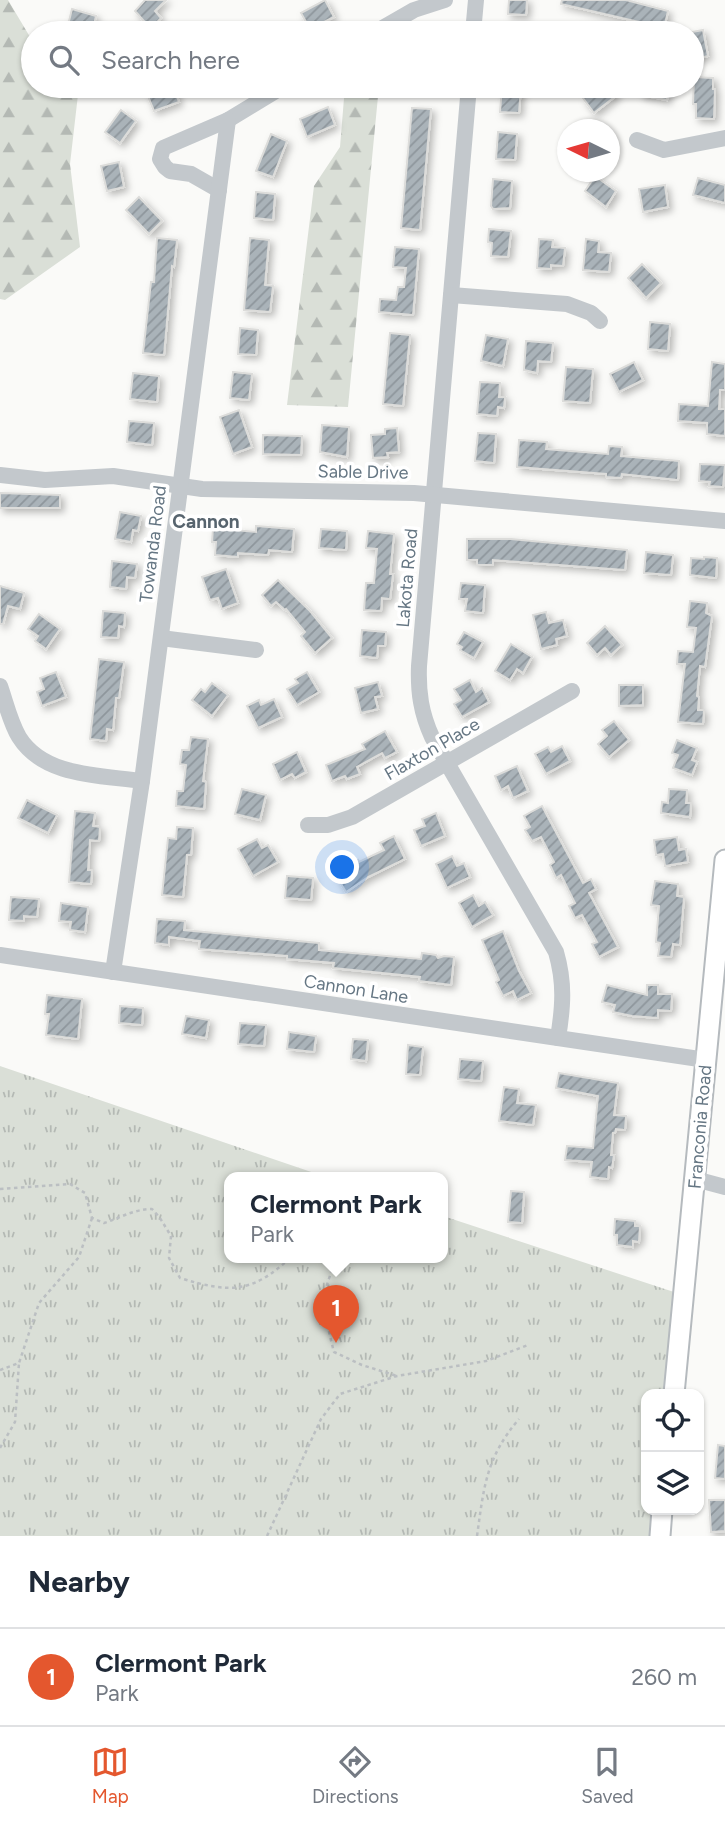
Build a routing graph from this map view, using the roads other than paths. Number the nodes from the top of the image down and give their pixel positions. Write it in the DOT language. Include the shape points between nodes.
graph roads {
  1 [pos="445,0"];
  2 [pos="476,0"];
  3 [pos="395,21"];
  4 [pos="474,21"];
  5 [pos="264,98"];
  6 [pos="468,98"];
  7 [pos="228,120"];
  8 [pos="725,138"];
  9 [pos="637,140"];
  10 [pos="219,190"];
  11 [pos="451,295"];
  12 [pos="600,321"];
  13 [pos="0,475"];
  14 [pos="180,486"];
  15 [pos="433,494"];
  16 [pos="725,521"];
  17 [pos="161,638"];
  18 [pos="256,650"];
  19 [pos="0,686"];
  20 [pos="572,691"];
  21 [pos="447,762"];
  22 [pos="142,781"];
  23 [pos="308,825"];
  24 [pos="725,860"];
  25 [pos="0,955"];
  26 [pos="113,972"];
  27 [pos="558,1038"];
  28 [pos="706,1060"];
  29 [pos="695,1179"];
  30 [pos="725,1187"];
  31 [pos="674,1389"];
  32 [pos="662,1515"];
  33 [pos="660,1536"];
  1 -- 3 [label="street"];
  2 -- 4 [label="street"];
  5 -- 7 [label="street"];
  6 -- 11 [label="street, Lakota Road"];
  7 -- 10 [label="street, Towanda Road"];
  7 -- 10 [label="street" via="168,144 160,159 164,167 191,174"];
  8 -- 9 [label="street" via="664,149"];
  10 -- 14 [label="street, Towanda Road"];
  11 -- 12 [label="street" via="573,305"];
  11 -- 15 [label="street, Lakota Road"];
  13 -- 14 [label="street, Sable Drive" via="45,480 113,476"];
  14 -- 15 [label="street, Sable Drive"];
  14 -- 17 [label="street, Towanda Road"];
  15 -- 16 [label="street, Sable Drive"];
  15 -- 21 [label="street, Lakota Road" via="418,686 426,723"];
  17 -- 18 [label="street"];
  17 -- 22 [label="street, Towanda Road"];
  19 -- 22 [label="street" via="19,736 47,763"];
  20 -- 21 [label="street, Flaxton Place"];
  21 -- 23 [label="street, Flaxton Place" via="352,817 328,825"];
  21 -- 27 [label="street, Lakota Road" via="556,953 564,993"];
  22 -- 26 [label="street, Towanda Road"];
  24 -- 28 [label="main road, Franconia Road"];
  25 -- 26 [label="street, Cannon Lane"];
  26 -- 27 [label="street, Cannon Lane"];
  27 -- 28 [label="street, Cannon Lane"];
  28 -- 29 [label="main road, Franconia Road"];
  29 -- 30 [label="street"];
  29 -- 31 [label="main road, Franconia Road"];
  32 -- 33 [label="main road"];
}
